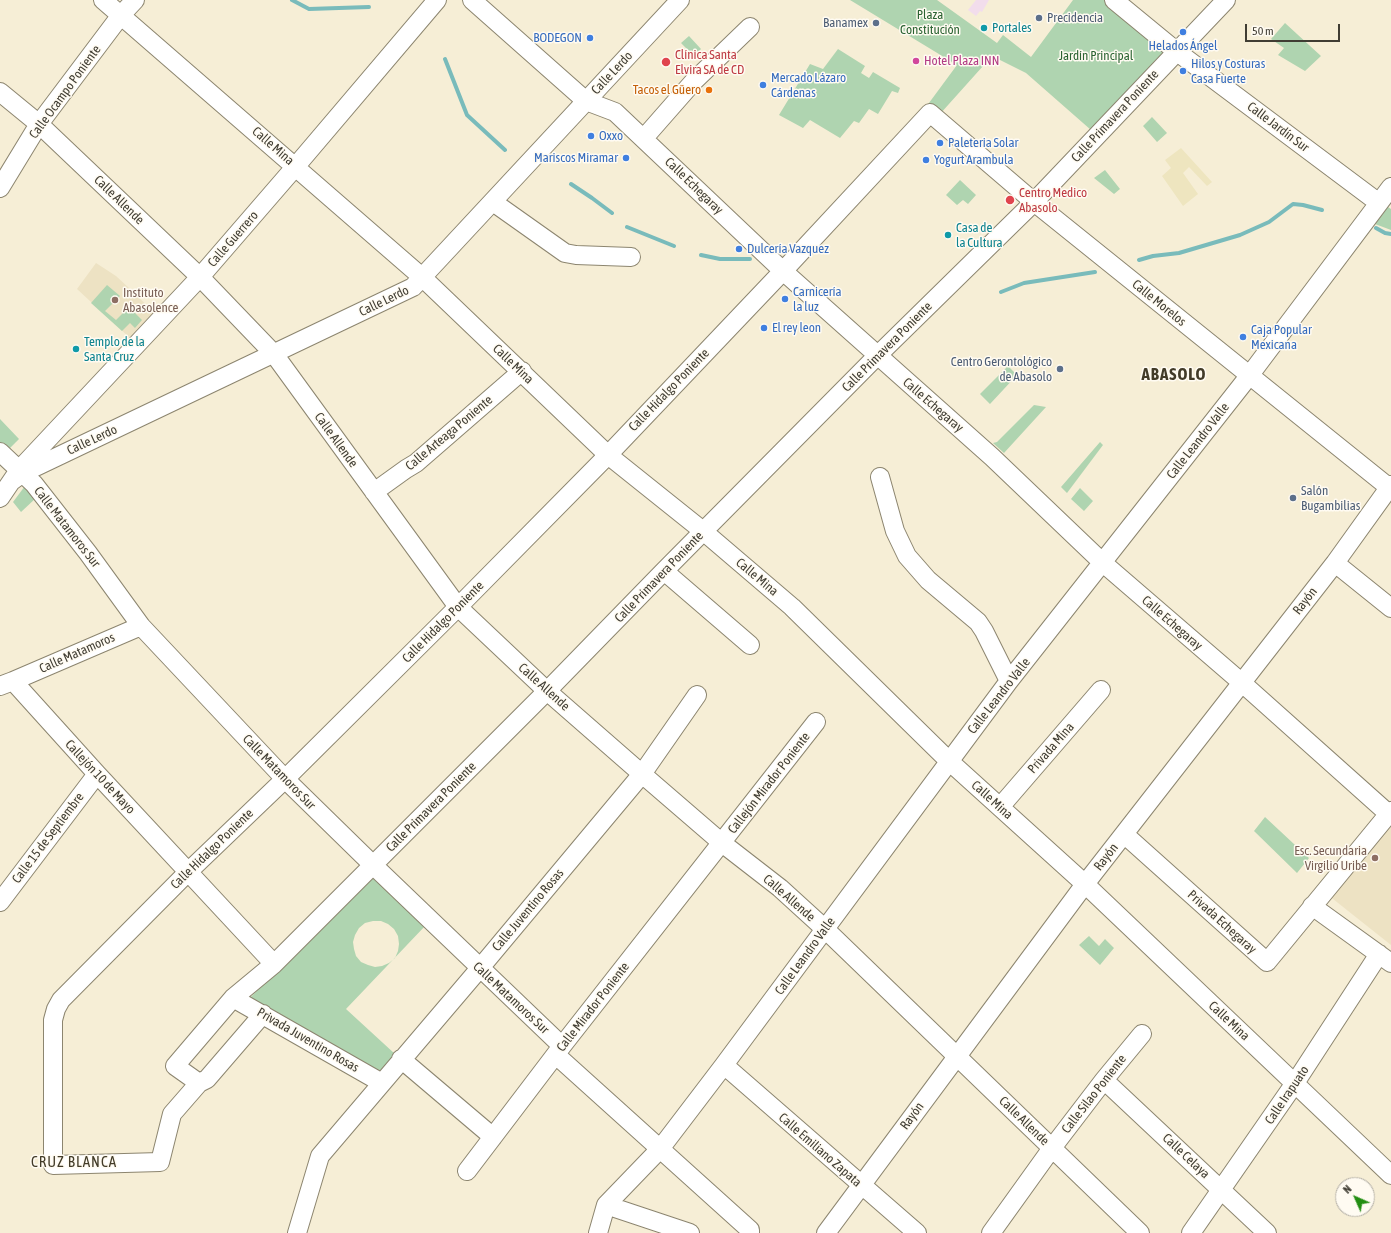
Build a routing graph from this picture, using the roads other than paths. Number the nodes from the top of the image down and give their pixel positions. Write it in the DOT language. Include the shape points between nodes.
graph roads {
  1 [pos="104,0"];
  2 [pos="135,0"];
  3 [pos="437,0"];
  4 [pos="472,0"];
  5 [pos="680,0"];
  6 [pos="1114,0"];
  7 [pos="1226,0"];
  8 [pos="1136,6"];
  9 [pos="121,15"];
  10 [pos="750,27"];
  11 [pos="1176,51"];
  12 [pos="0,92"];
  13 [pos="586,101"];
  14 [pos="930,113"];
  15 [pos="39,124"];
  16 [pos="644,138"];
  17 [pos="296,166"];
  18 [pos="2,181"];
  19 [pos="1391,187"];
  20 [pos="493,202"];
  21 [pos="1034,202"];
  22 [pos="1379,203"];
  23 [pos="631,258"];
  24 [pos="784,271"];
  25 [pos="200,277"];
  26 [pos="423,278"];
  27 [pos="274,354"];
  28 [pos="877,356"];
  29 [pos="522,371"];
  30 [pos="1249,376"];
  31 [pos="0,452"];
  32 [pos="608,455"];
  33 [pos="18,474"];
  34 [pos="880,477"];
  35 [pos="1390,487"];
  36 [pos="374,492"];
  37 [pos="0,498"];
  38 [pos="703,532"];
  39 [pos="1103,563"];
  40 [pos="1335,563"];
  41 [pos="664,571"];
  42 [pos="458,607"];
  43 [pos="1391,608"];
  44 [pos="142,626"];
  45 [pos="750,645"];
  46 [pos="1009,682"];
  47 [pos="1241,682"];
  48 [pos="4,684"];
  49 [pos="1101,690"];
  50 [pos="547,691"];
  51 [pos="697,695"];
  52 [pos="816,722"];
  53 [pos="949,761"];
  54 [pos="97,774"];
  55 [pos="642,774"];
  56 [pos="285,779"];
  57 [pos="1000,807"];
  58 [pos="1390,814"];
  59 [pos="1124,834"];
  60 [pos="722,843"];
  61 [pos="373,865"];
  62 [pos="189,871"];
  63 [pos="1085,884"];
  64 [pos="0,902"];
  65 [pos="1312,906"];
  66 [pos="825,929"];
  67 [pos="1385,958"];
  68 [pos="274,964"];
  69 [pos="480,968"];
  70 [pos="233,998"];
  71 [pos="263,1014"];
  72 [pos="1142,1034"];
  73 [pos="559,1050"];
  74 [pos="957,1055"];
  75 [pos="401,1059"];
  76 [pos="724,1065"];
  77 [pos="1104,1080"];
  78 [pos="199,1083"];
  79 [pos="382,1083"];
  80 [pos="1295,1083"];
  81 [pos="493,1138"];
  82 [pos="1052,1148"];
  83 [pos="660,1149"];
  84 [pos="467,1171"];
  85 [pos="1391,1175"];
  86 [pos="861,1185"];
  87 [pos="1221,1190"];
  88 [pos="606,1205"];
  89 [pos="297,1233"];
  90 [pos="598,1233"];
  91 [pos="690,1233"];
  92 [pos="750,1233"];
  93 [pos="826,1233"];
  94 [pos="917,1233"];
  95 [pos="992,1233"];
  96 [pos="1140,1233"];
  97 [pos="1191,1233"];
  98 [pos="1267,1233"];
  1 -- 9 [label="street, Calle Mina"];
  2 -- 9 [label="street, Calle Ocampo Poniente"];
  3 -- 17 [label="street, Calle Guerrero"];
  4 -- 13 [label="street, Calle Echegaray"];
  5 -- 13 [label="street, Calle Lerdo"];
  6 -- 8 [label="street, Calle Jardín Sur"];
  7 -- 11 [label="street, Calle Primavera Poniente"];
  8 -- 11 [label="street, Calle Jardín Sur"];
  9 -- 15 [label="street, Calle Ocampo Poniente"];
  9 -- 17 [label="street, Calle Mina"];
  10 -- 16 [label="street" via="694,81"];
  11 -- 21 [label="street, Calle Primavera Poniente"];
  11 -- 22 [label="street, Calle Jardín Sur"];
  12 -- 15 [label="street, Calle Allende"];
  13 -- 16 [label="street, Calle Echegaray" via="615,112"];
  13 -- 20 [label="street, Calle Lerdo"];
  14 -- 21 [label="street, Calle Morelos"];
  14 -- 24 [label="street, Calle Hidalgo Poniente"];
  15 -- 18 [label="street, Calle Ocampo Poniente"];
  15 -- 25 [label="street, Calle Allende"];
  16 -- 24 [label="street, Calle Echegaray"];
  17 -- 25 [label="street, Calle Guerrero"];
  17 -- 26 [label="street, Calle Mina"];
  19 -- 22 [label="street, Calle Leandro Valle"];
  20 -- 23 [label="street" via="565,253"];
  20 -- 26 [label="street, Calle Lerdo"];
  21 -- 28 [label="street, Calle Primavera Poniente"];
  21 -- 30 [label="street, Calle Morelos"];
  22 -- 30 [label="street, Calle Leandro Valle"];
  24 -- 28 [label="street, Calle Echegaray"];
  24 -- 32 [label="street, Calle Hidalgo Poniente"];
  25 -- 27 [label="street, Calle Allende"];
  25 -- 33 [label="street, Calle Guerrero"];
  26 -- 27 [label="street, Calle Lerdo" via="414,287"];
  26 -- 29 [label="street, Calle Mina"];
  27 -- 33 [label="street, Calle Lerdo"];
  27 -- 36 [label="street, Calle Allende"];
  28 -- 38 [label="street, Calle Primavera Poniente"];
  28 -- 39 [label="street, Calle Echegaray" via="992,457"];
  29 -- 32 [label="street, Calle Mina"];
  29 -- 36 [label="street, Calle Arteaga Poniente" via="416,463"];
  30 -- 35 [label="street, Calle Morelos"];
  30 -- 39 [label="street, Calle Leandro Valle"];
  31 -- 33 [label="street, Calle Matamoros Sur"];
  32 -- 38 [label="street, Calle Mina"];
  32 -- 42 [label="street, Calle Hidalgo Poniente"];
  33 -- 37 [label="street, Calle Guerrero"];
  33 -- 44 [label="street, Calle Matamoros Sur" via="34,484"];
  34 -- 46 [label="street" via="895,531 907,556 928,580 978,622"];
  35 -- 40 [label="street, Rayón"];
  36 -- 42 [label="street, Calle Allende"];
  38 -- 41 [label="street, Calle Primavera Poniente"];
  38 -- 53 [label="street, Calle Mina" via="792,607"];
  39 -- 46 [label="street, Calle Leandro Valle"];
  39 -- 47 [label="street, Calle Echegaray"];
  40 -- 43 [label="street"];
  40 -- 47 [label="street, Rayón"];
  41 -- 45 [label="street"];
  41 -- 50 [label="street, Calle Primavera Poniente"];
  42 -- 50 [label="street, Calle Allende"];
  42 -- 56 [label="street, Calle Hidalgo Poniente"];
  44 -- 48 [label="street, Calle Matamoros"];
  44 -- 56 [label="street, Calle Matamoros Sur"];
  46 -- 53 [label="street, Calle Leandro Valle"];
  47 -- 58 [label="street, Calle Echegaray"];
  47 -- 59 [label="street, Rayón"];
  48 -- 54 [label="street, Callejón 10 de Mayo"];
  49 -- 57 [label="street, Privada Mina"];
  50 -- 55 [label="street, Calle Allende"];
  50 -- 61 [label="street, Calle Primavera Poniente"];
  51 -- 55 [label="street, Calle Juventino Rosas"];
  52 -- 60 [label="street, Callejón Mirador Poniente"];
  53 -- 57 [label="street, Calle Mina"];
  53 -- 66 [label="street, Calle Leandro Valle"];
  54 -- 62 [label="street, Callejón 10 de Mayo"];
  54 -- 64 [label="street, Calle 15 de Septiembre"];
  55 -- 60 [label="street, Calle Allende"];
  55 -- 69 [label="street, Calle Juventino Rosas"];
  56 -- 61 [label="street, Calle Matamoros Sur"];
  56 -- 62 [label="street, Calle Hidalgo Poniente"];
  57 -- 63 [label="street, Calle Mina"];
  58 -- 65 [label="street, Privada Echegaray"];
  59 -- 63 [label="street, Rayón"];
  59 -- 65 [label="street, Privada Echegaray" via="1267,962"];
  60 -- 66 [label="street, Calle Allende" via="780,888"];
  60 -- 73 [label="street, Calle Mirador Poniente"];
  61 -- 68 [label="street, Calle Primavera Poniente"];
  61 -- 69 [label="street, Calle Matamoros Sur"];
  62 -- 68 [label="street"];
  62 -- 78 [label="street, Calle Hidalgo Poniente" via="61,1000 56,1009 53,1020 53,1165 160,1162 172,1114"];
  63 -- 74 [label="street, Rayón"];
  63 -- 80 [label="street, Calle Mina"];
  65 -- 67 [label="street"];
  66 -- 74 [label="street, Calle Allende"];
  66 -- 76 [label="street, Calle Leandro Valle"];
  67 -- 80 [label="street, Calle Irapuato"];
  68 -- 70 [label="street, Calle Primavera Poniente"];
  69 -- 73 [label="street, Calle Matamoros Sur"];
  69 -- 75 [label="street, Calle Juventino Rosas"];
  70 -- 71 [label="street, Privada Juventino Rosas"];
  70 -- 78 [label="street, Calle Primavera Poniente" via="175,1066"];
  71 -- 78 [label="street" via="207,1079"];
  71 -- 79 [label="street, Privada Juventino Rosas"];
  72 -- 77 [label="street, Calle Silao Poniente"];
  73 -- 81 [label="street, Calle Mirador Poniente"];
  73 -- 83 [label="street, Calle Matamoros Sur"];
  74 -- 82 [label="street, Calle Allende"];
  74 -- 86 [label="street, Rayón"];
  75 -- 79 [label="street, Calle Juventino Rosas"];
  75 -- 81 [label="street"];
  76 -- 83 [label="street, Calle Leandro Valle"];
  76 -- 86 [label="street, Calle Emiliano Zapata"];
  77 -- 82 [label="street, Calle Silao Poniente"];
  77 -- 87 [label="street, Calle Celaya"];
  79 -- 89 [label="street, Calle Juventino Rosas" via="320,1156"];
  80 -- 85 [label="street, Calle Mina"];
  80 -- 87 [label="street, Calle Irapuato"];
  81 -- 84 [label="street, Calle Mirador Poniente"];
  82 -- 95 [label="street, Calle Silao Poniente"];
  82 -- 96 [label="street, Calle Allende"];
  83 -- 88 [label="street, Calle Leandro Valle"];
  83 -- 92 [label="street, Calle Matamoros Sur" via="750,1230"];
  86 -- 93 [label="street, Rayón"];
  86 -- 94 [label="street, Calle Emiliano Zapata"];
  87 -- 97 [label="street, Calle Irapuato"];
  87 -- 98 [label="street, Calle Celaya"];
  88 -- 90 [label="street"];
  88 -- 91 [label="street"];
}
